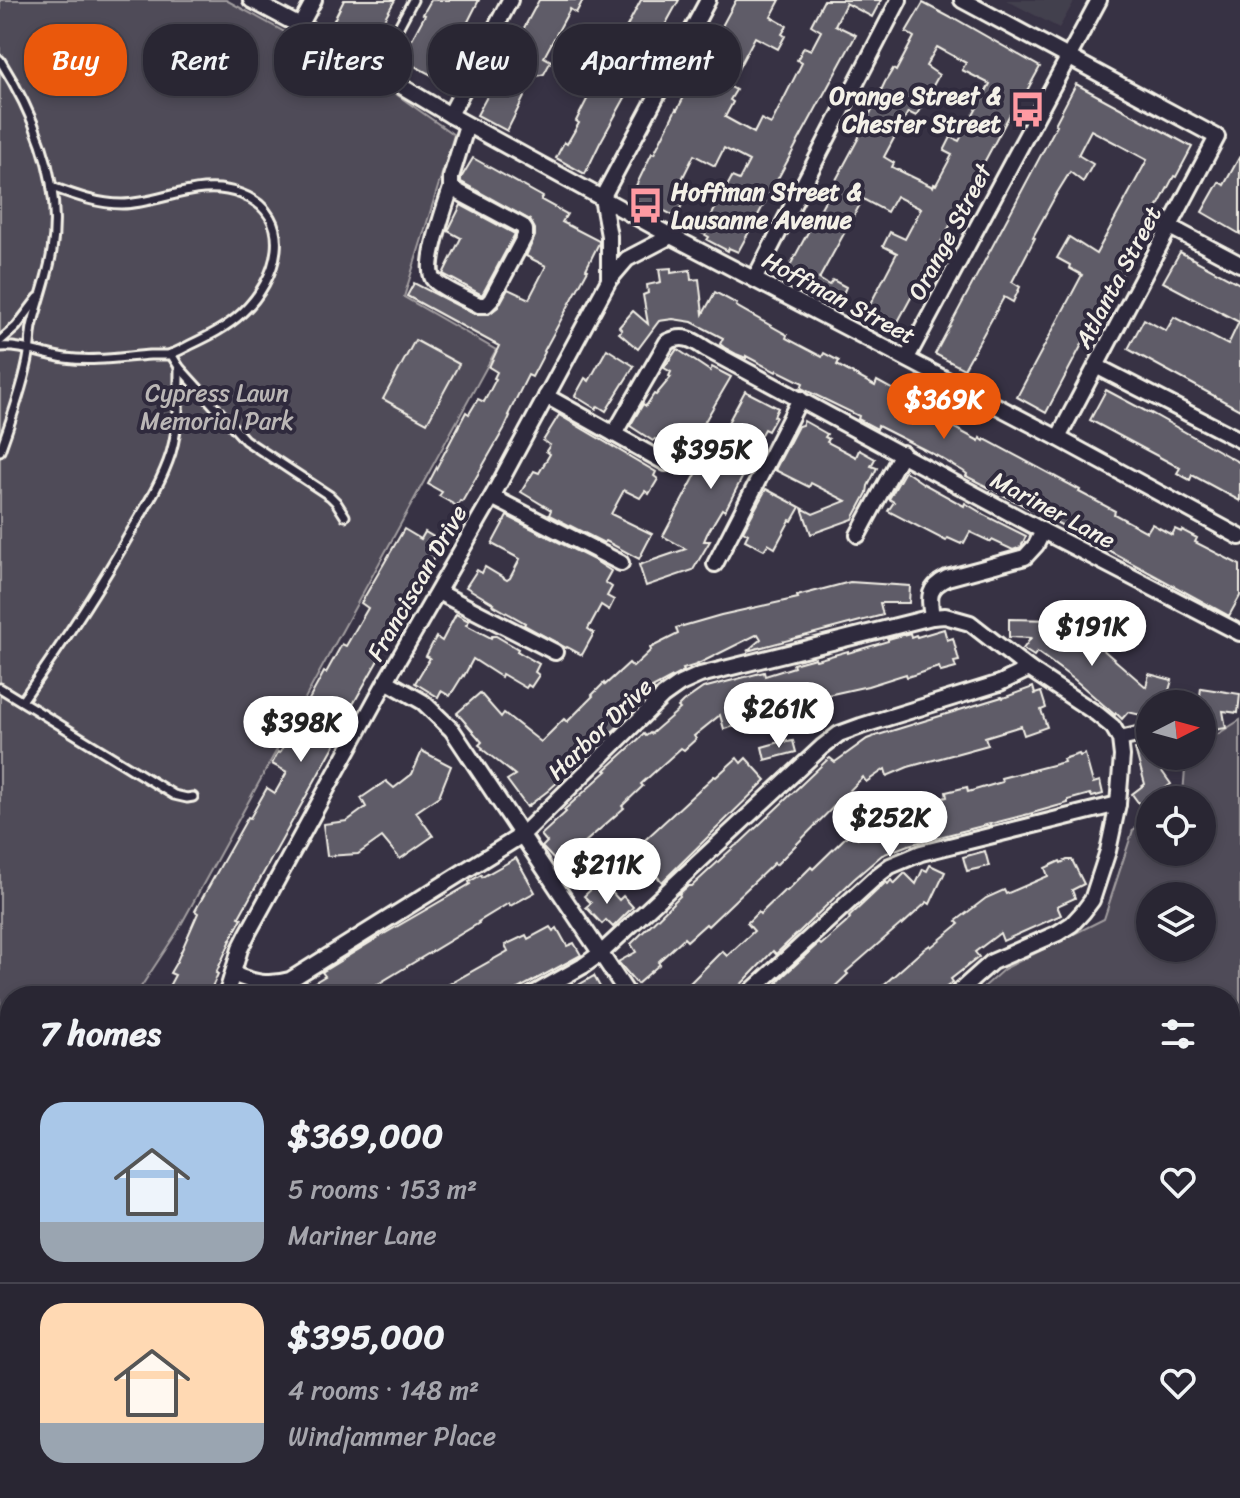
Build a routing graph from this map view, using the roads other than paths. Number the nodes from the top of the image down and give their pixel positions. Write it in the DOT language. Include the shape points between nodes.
graph roads {
  1 [pos="251,0"];
  2 [pos="314,0"];
  3 [pos="413,0"];
  4 [pos="510,0"];
  5 [pos="708,0"];
  6 [pos="899,0"];
  7 [pos="962,0"];
  8 [pos="1099,0"];
  9 [pos="296,24"];
  10 [pos="301,24"];
  11 [pos="400,24"];
  12 [pos="1068,57"];
  13 [pos="0,60"];
  14 [pos="412,93"];
  15 [pos="450,115"];
  16 [pos="467,125"];
  17 [pos="52,187"];
  18 [pos="451,188"];
  19 [pos="602,198"];
  20 [pos="1170,227"];
  21 [pos="671,236"];
  22 [pos="1240,264"];
  23 [pos="755,278"];
  24 [pos="609,280"];
  25 [pos="45,284"];
  26 [pos="0,344"];
  27 [pos="29,351"];
  28 [pos="171,354"];
  29 [pos="907,358"];
  30 [pos="1096,366"];
  31 [pos="179,367"];
  32 [pos="546,396"];
  33 [pos="800,399"];
  34 [pos="614,434"];
  35 [pos="1058,438"];
  36 [pos="1240,440"];
  37 [pos="0,451"];
  38 [pos="902,453"];
  39 [pos="666,463"];
  40 [pos="492,497"];
  41 [pos="345,516"];
  42 [pos="1043,531"];
  43 [pos="858,535"];
  44 [pos="1240,537"];
  45 [pos="621,563"];
  46 [pos="715,564"];
  47 [pos="438,592"];
  48 [pos="932,617"];
  49 [pos="1240,633"];
  50 [pos="555,652"];
  51 [pos="1029,669"];
  52 [pos="386,681"];
  53 [pos="0,688"];
  54 [pos="22,701"];
  55 [pos="1136,735"];
  56 [pos="1120,739"];
  57 [pos="193,797"];
  58 [pos="1118,804"];
  59 [pos="522,835"];
  60 [pos="601,953"];
  61 [pos="233,974"];
  62 [pos="229,986"];
  63 [pos="548,986"];
  64 [pos="622,986"];
  65 [pos="757,986"];
  66 [pos="965,986"];
  1 -- 9 [label="street, Hoffman Street"];
  2 -- 10 [label="street"];
  3 -- 11 [label="lane"];
  4 -- 15 [label="street"];
  5 -- 19 [label="street"];
  6 -- 23 [label="street"];
  7 -- 12 [label="street"];
  8 -- 12 [label="street, Orange Street"];
  12 -- 20 [label="street, Atlanta Street" via="1217,137"];
  12 -- 29 [label="street, Orange Street"];
  13 -- 17 [label="lane" via="31,119"];
  14 -- 15 [label="street, Hoffman Street"];
  15 -- 16 [label="street, Hoffman Street"];
  16 -- 18 [label="street"];
  16 -- 19 [label="street, Hoffman Street"];
  17 -- 25 [label="lane" via="54,237"];
  17 -- 28 [label="lane" via="124,204 224,190 243,194 266,210 276,228 277,249 260,292 232,322"];
  18 -- 18 [label="street" via="430,275 486,305 525,230"];
  19 -- 21 [label="street, Hoffman Street"];
  19 -- 24 [label="street, Franciscan Drive"];
  20 -- 22 [label="street"];
  20 -- 30 [label="street, Atlanta Street"];
  21 -- 23 [label="street, Hoffman Street"];
  21 -- 24 [label="street, Franciscan Drive" via="627,259"];
  23 -- 29 [label="street, Hoffman Street"];
  24 -- 32 [label="street, Franciscan Drive"];
  25 -- 26 [label="lane"];
  25 -- 27 [label="lane"];
  26 -- 27 [label="lane"];
  27 -- 28 [label="lane" via="96,360"];
  27 -- 37 [label="lane"];
  28 -- 31 [label="lane"];
  29 -- 35 [label="street, Hoffman Street"];
  30 -- 35 [label="street, Atlanta Street"];
  30 -- 36 [label="street"];
  31 -- 41 [label="lane" via="242,437 330,496"];
  31 -- 54 [label="lane" via="177,428 164,472 98,588"];
  32 -- 34 [label="street"];
  32 -- 40 [label="street, Franciscan Drive"];
  33 -- 34 [label="street, Mariner Lane" via="694,340 676,337 667,342"];
  33 -- 38 [label="street, Mariner Lane"];
  33 -- 46 [label="street"];
  34 -- 39 [label="street"];
  35 -- 44 [label="street, Hoffman Street"];
  38 -- 42 [label="street, Mariner Lane"];
  38 -- 43 [label="street"];
  40 -- 45 [label="street"];
  40 -- 47 [label="street, Franciscan Drive"];
  42 -- 48 [label="street" via="1025,557 938,582 930,596"];
  42 -- 49 [label="street, Mariner Lane"];
  47 -- 50 [label="street"];
  47 -- 52 [label="street, Franciscan Drive"];
  48 -- 51 [label="street" via="970,623"];
  48 -- 59 [label="street, Harbor Drive" via="680,684"];
  51 -- 56 [label="street" via="1097,714"];
  51 -- 60 [label="street" via="839,734"];
  52 -- 59 [label="street" via="423,702 452,730"];
  52 -- 61 [label="street, Franciscan Drive" via="248,933"];
  53 -- 54 [label="lane"];
  54 -- 57 [label="lane" via="174,795"];
  55 -- 56 [label="street"];
  56 -- 58 [label="street"];
  58 -- 65 [label="street" via="921,853 890,866"];
  58 -- 66 [label="street" via="1100,877 1083,912 1058,933 992,962"];
  59 -- 60 [label="street"];
  59 -- 61 [label="street, Harbor Drive" via="290,980 255,983"];
  60 -- 63 [label="street"];
  60 -- 64 [label="street"];
  61 -- 62 [label="street, Franciscan Drive"];
}
